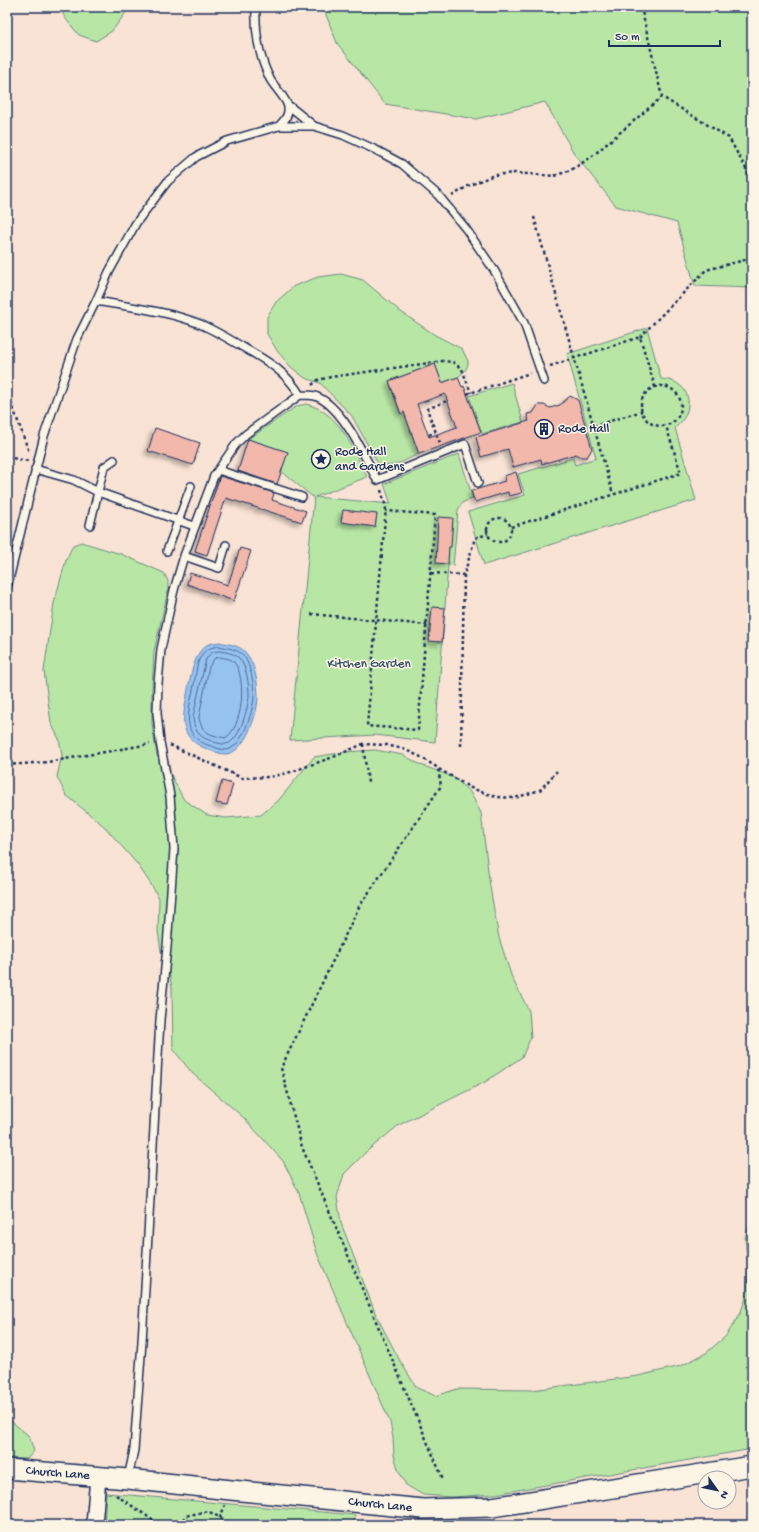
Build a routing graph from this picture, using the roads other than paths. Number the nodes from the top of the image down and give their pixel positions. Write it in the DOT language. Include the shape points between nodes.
graph roads {
  1 [pos="256,7"];
  2 [pos="288,105"];
  3 [pos="279,126"];
  4 [pos="314,126"];
  5 [pos="96,301"];
  6 [pos="544,381"];
  7 [pos="300,396"];
  8 [pos="114,460"];
  9 [pos="35,469"];
  10 [pos="218,470"];
  11 [pos="478,483"];
  12 [pos="191,486"];
  13 [pos="98,492"];
  14 [pos="302,497"];
  15 [pos="178,521"];
  16 [pos="90,525"];
  17 [pos="194,526"];
  18 [pos="226,545"];
  19 [pos="167,551"];
  20 [pos="184,556"];
  21 [pos="7,588"];
  22 [pos="752,1466"];
  23 [pos="7,1469"];
  24 [pos="98,1477"];
  25 [pos="128,1479"];
  26 [pos="94,1525"];
  1 -- 2 [label="lane" via="256,28 265,67"];
  2 -- 3 [label="lane" via="286,117"];
  2 -- 4 [label="lane"];
  3 -- 4 [label="lane"];
  3 -- 5 [label="lane" via="212,148 196,157 168,181 139,218"];
  4 -- 6 [label="lane" via="343,135 402,164 443,202 466,229 510,297 524,323"];
  5 -- 7 [label="lane" via="200,324 282,371"];
  5 -- 9 [label="lane" via="77,339"];
  7 -- 10 [label="lane" via="246,434"];
  7 -- 11 [label="lane" via="310,395 321,399 343,419 377,480 465,444"];
  8 -- 13 [label="lane" via="104,467"];
  9 -- 13 [label="lane" via="74,480"];
  9 -- 21 [label="lane"];
  10 -- 14 [label="lane"];
  10 -- 17 [label="lane"];
  12 -- 15 [label="lane"];
  13 -- 15 [label="lane"];
  13 -- 16 [label="lane"];
  15 -- 17 [label="lane"];
  15 -- 19 [label="lane"];
  17 -- 20 [label="lane"];
  18 -- 20 [label="lane" via="219,568"];
  20 -- 25 [label="lane" via="161,649 158,683 157,713 170,796 174,849 160,1020 142,1342 134,1450"];
  22 -- 25 [label="street, Church Lane" via="492,1507 423,1509"];
  23 -- 24 [label="street, Church Lane"];
  24 -- 25 [label="street, Church Lane"];
  24 -- 26 [label="street"];
}
